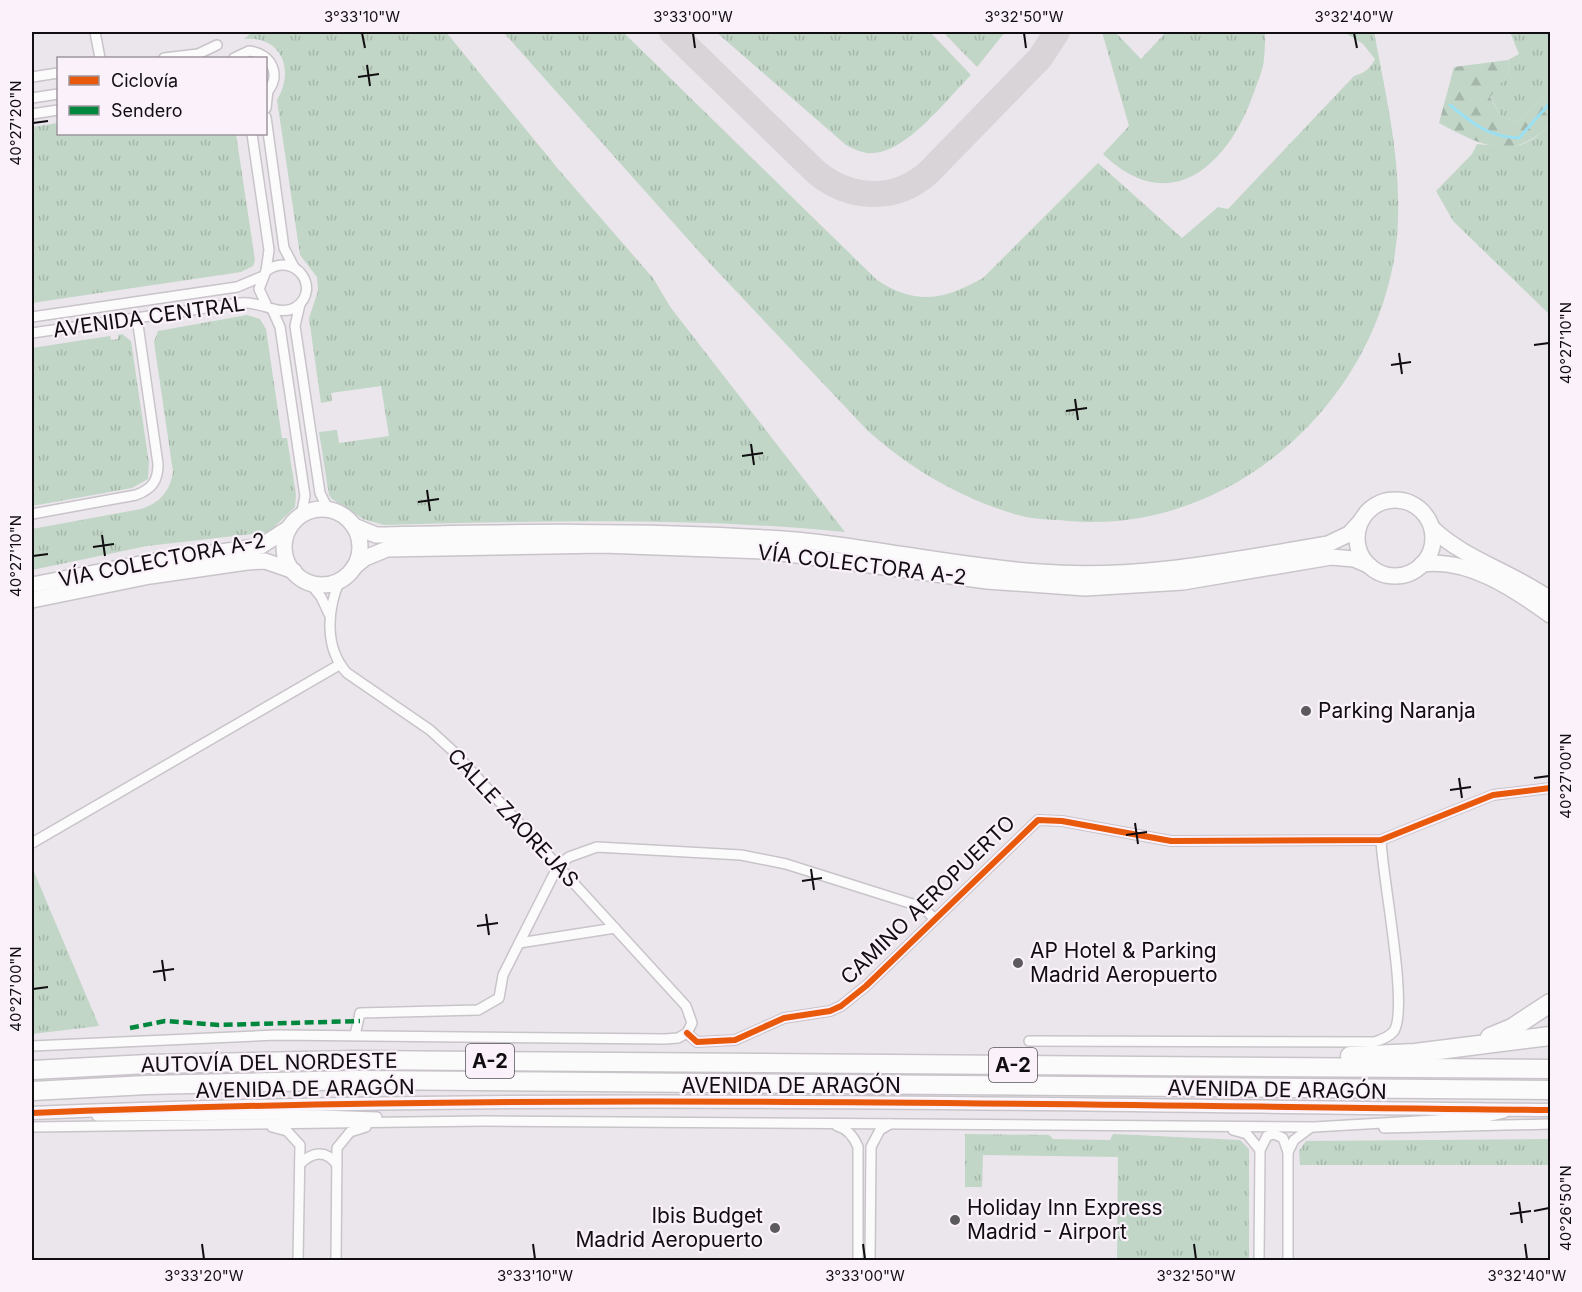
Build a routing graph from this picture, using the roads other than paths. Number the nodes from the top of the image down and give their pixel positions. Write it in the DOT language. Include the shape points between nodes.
graph roads {
  1 [pos="95,32"];
  2 [pos="217,45"];
  3 [pos="100,57"];
  4 [pos="172,57"];
  5 [pos="236,57"];
  6 [pos="265,57"];
  7 [pos="267,59"];
  8 [pos="57,74"];
  9 [pos="32,77"];
  10 [pos="267,92"];
  11 [pos="57,94"];
  12 [pos="32,98"];
  13 [pos="57,110"];
  14 [pos="32,114"];
  15 [pos="267,124"];
  16 [pos="252,135"];
  17 [pos="294,267"];
  18 [pos="264,274"];
  19 [pos="300,304"];
  20 [pos="269,307"];
  21 [pos="32,317"];
  22 [pos="137,318"];
  23 [pos="32,333"];
  24 [pos="328,509"];
  25 [pos="32,514"];
  26 [pos="301,516"];
  27 [pos="1360,522"];
  28 [pos="354,526"];
  29 [pos="289,528"];
  30 [pos="1432,528"];
  31 [pos="1422,564"];
  32 [pos="1370,566"];
  33 [pos="354,567"];
  34 [pos="294,571"];
  35 [pos="340,580"];
  36 [pos="309,582"];
  37 [pos="32,585"];
  38 [pos="1551,599"];
  39 [pos="32,600"];
  40 [pos="329,615"];
  41 [pos="1551,615"];
  42 [pos="339,665"];
  43 [pos="1551,788"];
  44 [pos="1381,840"];
  45 [pos="32,843"];
  46 [pos="558,866"];
  47 [pos="935,919"];
  48 [pos="615,928"];
  49 [pos="519,943"];
  50 [pos="1551,1003"];
  51 [pos="687,1033"];
  52 [pos="355,1035"];
  53 [pos="1551,1036"];
  54 [pos="1029,1041"];
  55 [pos="32,1046"];
  56 [pos="1415,1053"];
  57 [pos="1133,1066"];
  58 [pos="32,1070"];
  59 [pos="1551,1070"];
  60 [pos="1551,1090"];
  61 [pos="32,1091"];
  62 [pos="1517,1110"];
  63 [pos="1551,1110"];
  64 [pos="32,1114"];
  65 [pos="484,1121"];
  66 [pos="416,1122"];
  67 [pos="255,1124"];
  68 [pos="826,1124"];
  69 [pos="891,1124"];
  70 [pos="1551,1124"];
  71 [pos="1222,1126"];
  72 [pos="1355,1126"];
  73 [pos="32,1127"];
  74 [pos="1314,1127"];
  75 [pos="1260,1150"];
  76 [pos="1288,1152"];
  77 [pos="300,1164"];
  78 [pos="337,1165"];
  79 [pos="298,1260"];
  80 [pos="336,1260"];
  81 [pos="858,1260"];
  82 [pos="870,1260"];
  83 [pos="1259,1260"];
  84 [pos="1288,1260"];
  1 -- 3 [label="street"];
  2 -- 4 [label="street" via="198,54"];
  5 -- 6 [label="street" via="249,51"];
  7 -- 10 [label="street" via="274,76"];
  8 -- 9 [label="street"];
  11 -- 12 [label="street"];
  13 -- 14 [label="street"];
  15 -- 17 [label="street" via="284,248"];
  16 -- 18 [label="street" via="269,250"];
  17 -- 18 [label="street" via="279,265"];
  17 -- 19 [label="street" via="306,284"];
  18 -- 20 [label="street" via="259,289"];
  18 -- 21 [label="street, AVENIDA CENTRAL" via="237,287"];
  19 -- 20 [label="street" via="287,311"];
  19 -- 24 [label="street" via="296,331 320,494"];
  20 -- 22 [label="street, AVENIDA CENTRAL" via="246,302"];
  20 -- 26 [label="street" via="280,327 305,496"];
  22 -- 23 [label="street, AVENIDA CENTRAL"];
  22 -- 25 [label="street" via="158,464 156,480 136,495"];
  24 -- 26 [label="main road"];
  24 -- 28 [label="main road"];
  26 -- 29 [label="main road"];
  27 -- 28 [label="main road, VÍA COLECTORA A-2" via="1349,534 1328,544 1181,568 1085,574 989,567 768,538 593,531 376,535"];
  27 -- 30 [label="main road" via="1375,506 1400,500 1417,507"];
  27 -- 32 [label="main road" via="1359,549"];
  28 -- 33 [label="main road" via="360,546"];
  29 -- 34 [label="main road" via="285,546"];
  29 -- 37 [label="main road, VÍA COLECTORA A-2" via="261,546"];
  30 -- 31 [label="main road" via="1432,544"];
  30 -- 38 [label="main road" via="1450,545 1498,567"];
  31 -- 32 [label="main road" via="1408,573 1392,575"];
  31 -- 41 [label="main road" via="1462,566"];
  32 -- 33 [label="main road, VÍA COLECTORA A-2" via="1354,559 1331,557 1183,582 1085,588 987,581 767,551 530,545 387,549"];
  33 -- 35 [label="main road"];
  34 -- 36 [label="main road"];
  34 -- 39 [label="main road, VÍA COLECTORA A-2" via="264,561 247,562 150,576"];
  35 -- 36 [label="main road" via="330,584"];
  35 -- 40 [label="street"];
  36 -- 40 [label="street"];
  40 -- 42 [label="street"];
  42 -- 45 [label="street"];
  42 -- 46 [label="street, CALLE ZAOREJAS" via="442,740"];
  43 -- 44 [label="street, CAMINO AEROPUERTO" via="1493,795"];
  44 -- 47 [label="street, CAMINO AEROPUERTO" via="1171,841 1062,820 1038,820"];
  44 -- 54 [label="street" via="1394,940 1398,1019 1393,1031 1384,1038 1363,1042"];
  46 -- 47 [label="street" via="575,854 597,847 741,855 786,864 922,907"];
  46 -- 48 [label="street, CALLE ZAOREJAS"];
  46 -- 49 [label="street"];
  47 -- 51 [label="street, CAMINO AEROPUERTO" via="842,1006 784,1018 735,1040 697,1042"];
  48 -- 49 [label="street"];
  48 -- 51 [label="street, CALLE ZAOREJAS" via="686,1006 692,1023"];
  49 -- 52 [label="street" via="503,975 499,998 493,1004 478,1010 360,1013"];
  50 -- 56 [label="highway" via="1512,1028 1484,1040"];
  51 -- 52 [label="street" via="665,1039"];
  52 -- 55 [label="street"];
  53 -- 56 [label="highway"];
  56 -- 57 [label="highway"];
  57 -- 58 [label="highway, AUTOVÍA DEL NORDESTE / A-2" via="356,1060"];
  57 -- 59 [label="highway, AUTOVÍA DEL NORDESTE / A-2"];
  60 -- 61 [label="highway, AUTOVÍA DEL NORDESTE / A-2" via="357,1080"];
  62 -- 63 [label="street, AVENIDA DE ARAGÓN"];
  62 -- 64 [label="street, AVENIDA DE ARAGÓN" via="487,1102"];
  62 -- 72 [label="street" via="1486,1117"];
  64 -- 65 [label="street" via="320,1115"];
  65 -- 66 [label="street"];
  65 -- 68 [label="street"];
  66 -- 67 [label="street"];
  66 -- 78 [label="street" via="350,1132 337,1148"];
  67 -- 73 [label="street"];
  67 -- 77 [label="street" via="287,1131 300,1145"];
  68 -- 69 [label="street"];
  68 -- 81 [label="street" via="844,1128 858,1147"];
  69 -- 71 [label="street"];
  69 -- 82 [label="street" via="880,1130 871,1147"];
  70 -- 72 [label="street, AVENIDA DE ARAGÓN" via="1399,1129"];
  71 -- 74 [label="street"];
  71 -- 75 [label="street" via="1247,1134"];
  72 -- 74 [label="street"];
  74 -- 76 [label="street" via="1303,1131"];
  75 -- 76 [label="street" via="1267,1136 1274,1134 1283,1138"];
  75 -- 83 [label="street"];
  76 -- 84 [label="street"];
  77 -- 78 [label="street" via="316,1153 325,1154"];
  77 -- 79 [label="street"];
  78 -- 80 [label="street"];
}
